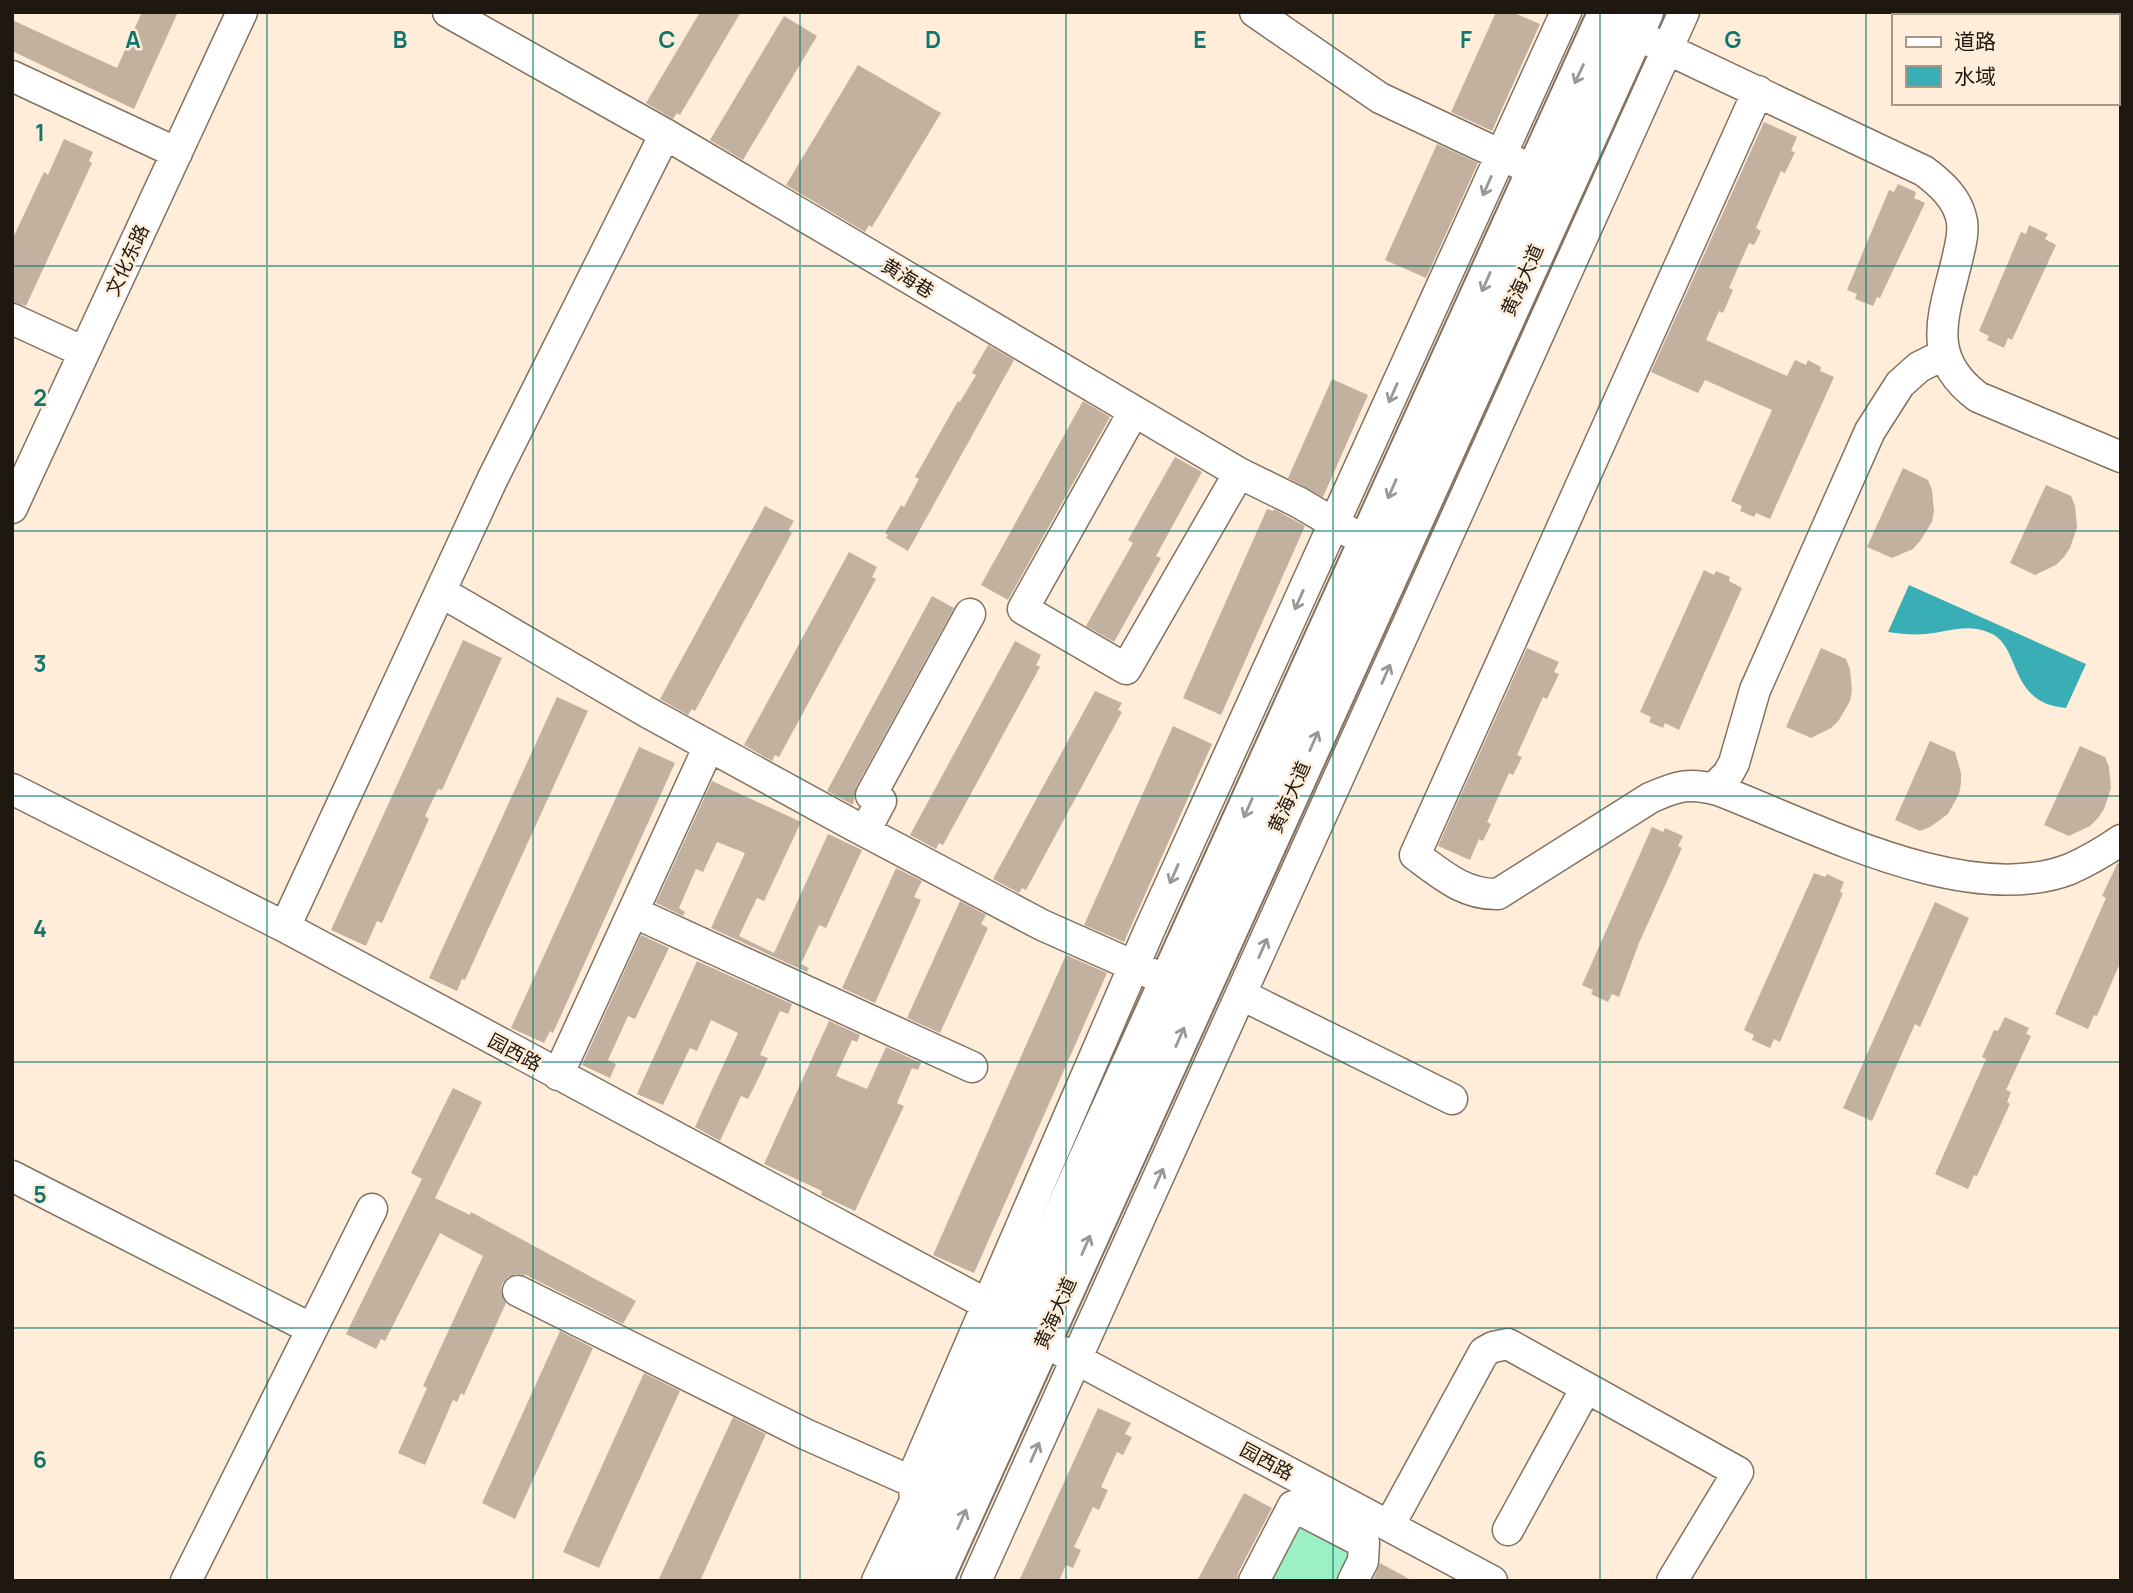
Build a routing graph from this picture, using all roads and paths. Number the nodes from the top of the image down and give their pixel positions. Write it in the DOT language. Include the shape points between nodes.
graph roads {
  1 [pos="242,12"];
  2 [pos="448,12"];
  3 [pos="1255,12"];
  4 [pos="1684,12"];
  5 [pos="1563,13"];
  6 [pos="1638,27"];
  7 [pos="12,75"];
  8 [pos="1758,91"];
  9 [pos="665,134"];
  10 [pos="177,153"];
  11 [pos="1500,155"];
  12 [pos="1535,172"];
  13 [pos="12,319"];
  14 [pos="85,352"];
  15 [pos="1945,354"];
  16 [pos="1134,411"];
  17 [pos="2121,457"];
  18 [pos="1239,473"];
  19 [pos="12,508"];
  20 [pos="1334,523"];
  21 [pos="1368,542"];
  22 [pos="440,592"];
  23 [pos="970,614"];
  24 [pos="709,746"];
  25 [pos="12,789"];
  26 [pos="1713,789"];
  27 [pos="864,831"];
  28 [pos="2121,840"];
  29 [pos="633,912"];
  30 [pos="285,927"];
  31 [pos="1133,965"];
  32 [pos="1168,983"];
  33 [pos="1242,995"];
  34 [pos="972,1067"];
  35 [pos="558,1074"];
  36 [pos="1452,1099"];
  37 [pos="12,1176"];
  38 [pos="372,1209"];
  39 [pos="518,1291"];
  40 [pos="1015,1322"];
  41 [pos="312,1329"];
  42 [pos="1076,1359"];
  43 [pos="1586,1388"];
  44 [pos="913,1482"];
  45 [pos="1390,1526"];
  46 [pos="1508,1530"];
  47 [pos="186,1581"];
  48 [pos="877,1581"];
  49 [pos="897,1581"];
  50 [pos="933,1581"];
  51 [pos="976,1581"];
  52 [pos="1254,1581"];
  53 [pos="1353,1581"];
  54 [pos="1492,1581"];
  55 [pos="1672,1581"];
  1 -- 10 [label="street, 文化东路"];
  2 -- 9 [label="street, 黄海巷"];
  3 -- 11 [label="street" via="1380,98"];
  4 -- 6 [label="street"];
  5 -- 11 [label="street"];
  6 -- 8 [label="street"];
  6 -- 12 [label="main road, 黄海大道, one-way"];
  33 -- 6 [label="street, one-way"];
  40 -- 6 [label="main road, 黄海大道, one-way"];
  7 -- 10 [label="street"];
  8 -- 15 [label="street" via="1924,172 1951,197 1962,229 1941,329"];
  8 -- 26 [label="street" via="1415,855 1451,882 1498,894 1650,798 1682,785"];
  9 -- 16 [label="street, 黄海巷"];
  9 -- 22 [label="street"];
  10 -- 14 [label="street, 文化东路"];
  11 -- 12 [label="street"];
  11 -- 20 [label="street, one-way"];
  12 -- 21 [label="main road, 黄海大道, one-way"];
  13 -- 14 [label="street"];
  14 -- 19 [label="street, 文化东路"];
  15 -- 17 [label="street" via="1956,375 1978,397"];
  15 -- 26 [label="street" via="1919,367 1900,384 1870,431 1755,690 1734,763"];
  16 -- 18 [label="street, 黄海巷"];
  16 -- 18 [label="street" via="1023,609 1126,669"];
  18 -- 20 [label="street, 黄海巷"];
  20 -- 21 [label="street, 黄海巷"];
  20 -- 31 [label="street, one-way"];
  21 -- 32 [label="main road, 黄海大道, one-way"];
  22 -- 24 [label="street"];
  22 -- 30 [label="street"];
  23 -- 27 [label="street" via="871,795 881,800"];
  24 -- 27 [label="street"];
  24 -- 29 [label="street"];
  25 -- 30 [label="street, 园西路"];
  26 -- 28 [label="street" via="1880,854 1968,878 2037,876 2068,869"];
  27 -- 31 [label="street" via="1042,925"];
  29 -- 34 [label="street"];
  29 -- 35 [label="street"];
  30 -- 35 [label="street, 园西路"];
  31 -- 32 [label="street"];
  31 -- 40 [label="street"];
  32 -- 40 [label="main road, 黄海大道"];
  33 -- 36 [label="street"];
  42 -- 33 [label="street, one-way"];
  35 -- 40 [label="street, 园西路"];
  37 -- 41 [label="street"];
  38 -- 41 [label="street"];
  39 -- 44 [label="street"];
  40 -- 42 [label="street, 园西路"];
  40 -- 44 [label="street"];
  40 -- 49 [label="main road, 黄海大道"];
  50 -- 40 [label="main road, 黄海大道, one-way"];
  41 -- 47 [label="street"];
  42 -- 45 [label="street, 园西路"];
  51 -- 42 [label="street, one-way"];
  43 -- 45 [label="street" via="1508,1344 1484,1352"];
  43 -- 46 [label="street"];
  43 -- 55 [label="street" via="1738,1472"];
  44 -- 48 [label="street" via="915,1501"];
  45 -- 54 [label="street, 园西路"];
  52 -- 53 [label="street" via="1293,1506 1364,1543 1363,1561"];
}
